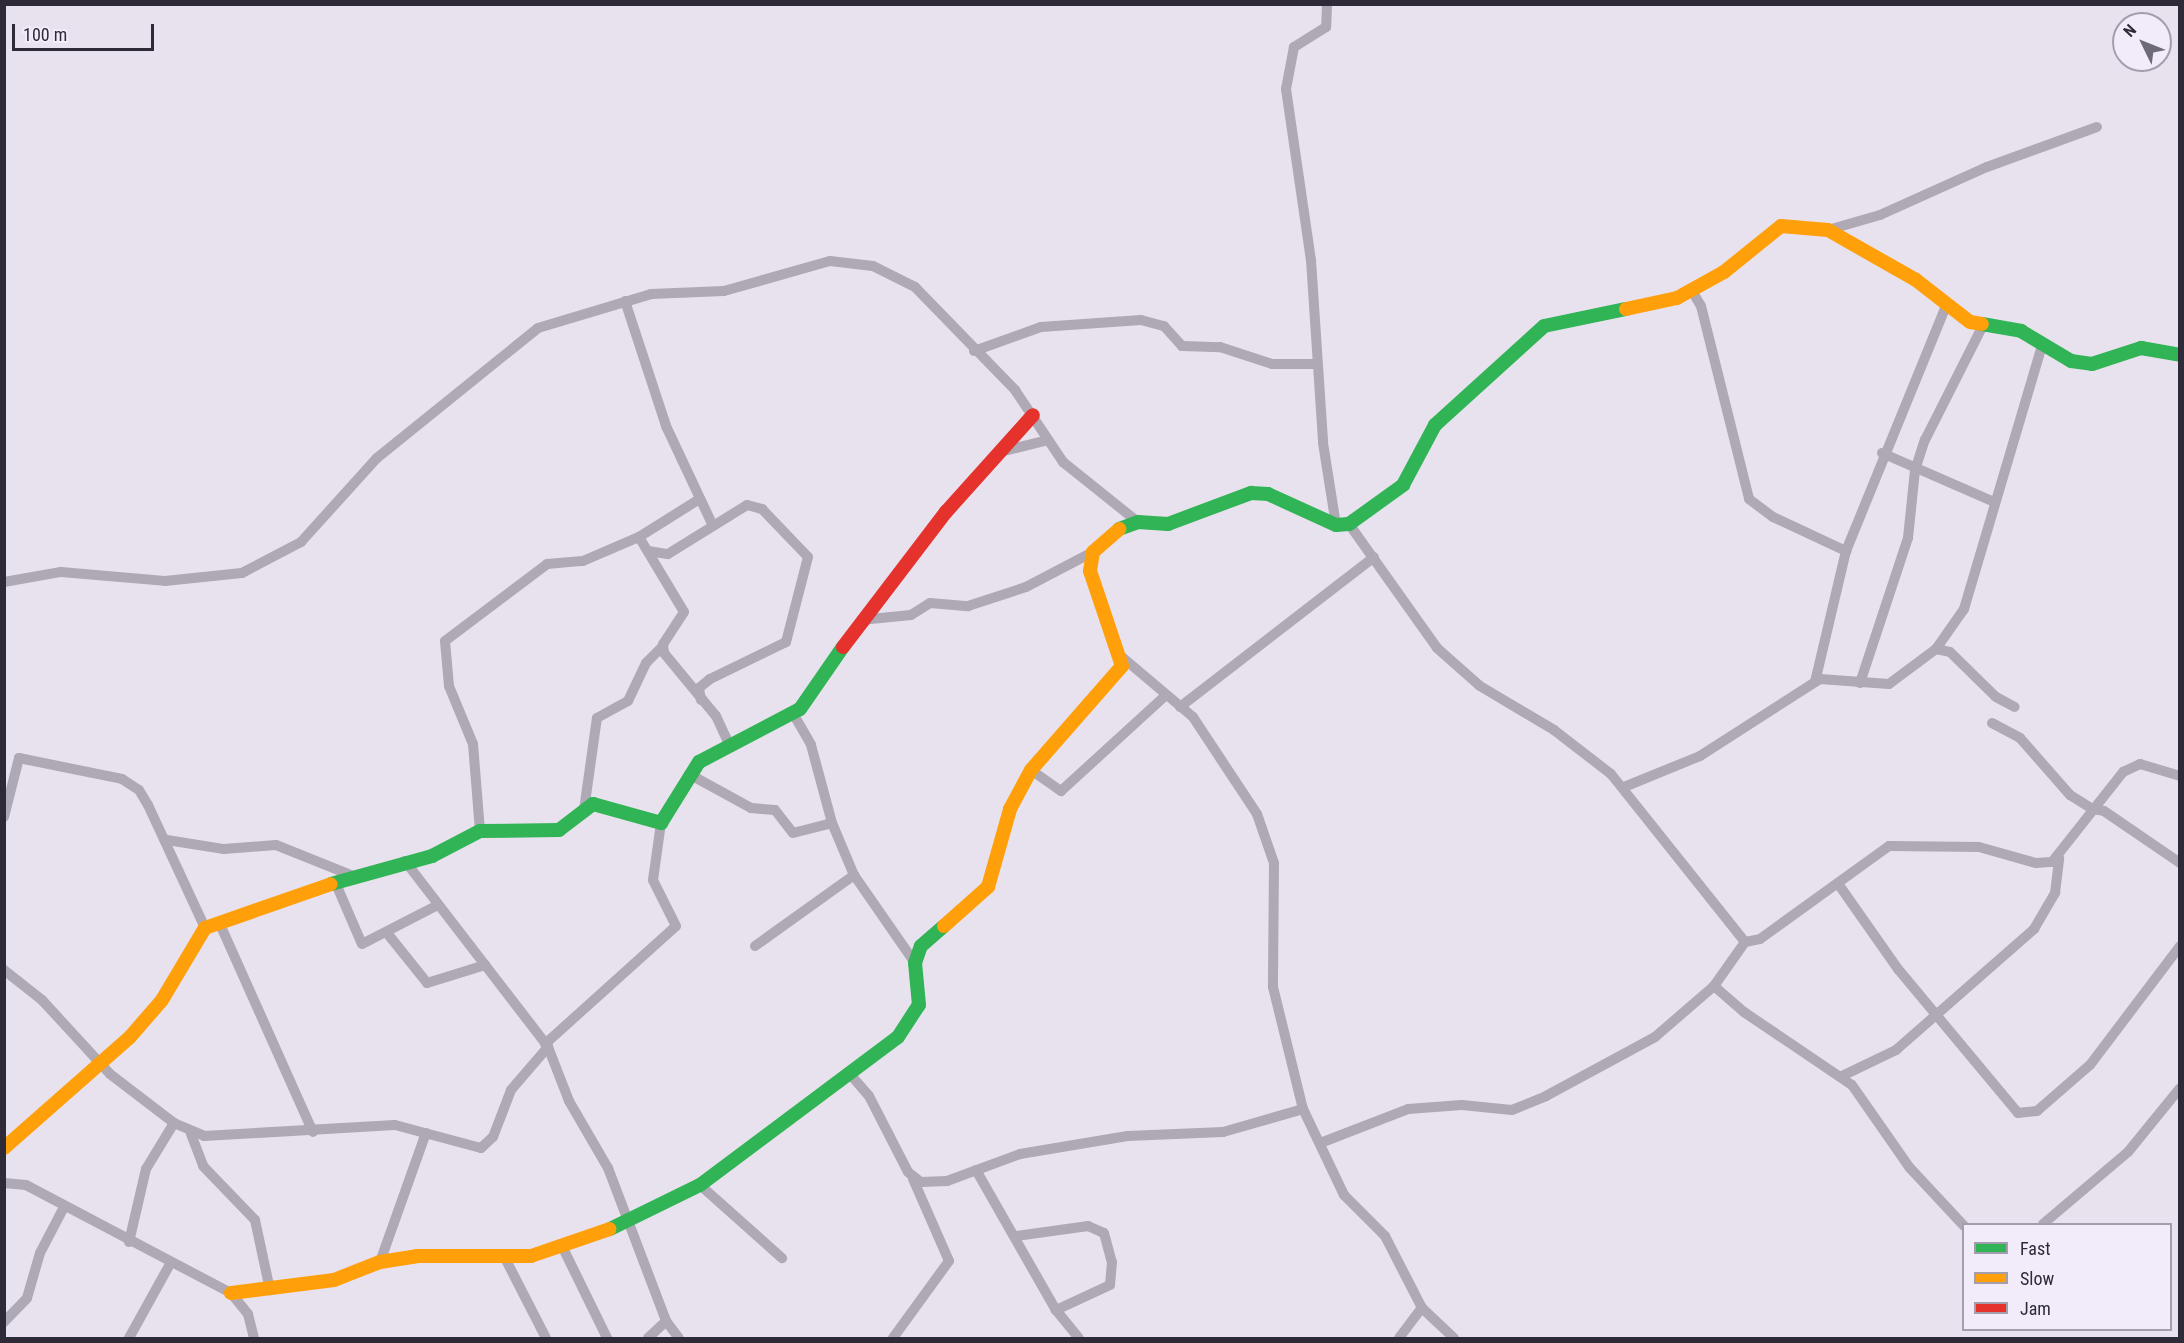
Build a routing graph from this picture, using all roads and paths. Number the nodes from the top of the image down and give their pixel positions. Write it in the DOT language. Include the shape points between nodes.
graph roads {
  1 [pos="1327,4"];
  2 [pos="2097,127"];
  3 [pos="1828,230"];
  4 [pos="1692,291"];
  5 [pos="625,301"];
  6 [pos="1947,303"];
  7 [pos="1982,327"];
  8 [pos="2043,343"];
  9 [pos="974,351"];
  10 [pos="2180,355"];
  11 [pos="1317,364"];
  12 [pos="1034,415"];
  13 [pos="1048,440"];
  14 [pos="1004,451"];
  15 [pos="1882,453"];
  16 [pos="1915,470"];
  17 [pos="698,500"];
  18 [pos="1992,501"];
  19 [pos="1137,522"];
  20 [pos="1343,524"];
  21 [pos="713,526"];
  22 [pos="639,537"];
  23 [pos="648,551"];
  24 [pos="1846,551"];
  25 [pos="1093,552"];
  26 [pos="1374,556"];
  27 [pos="4,582"];
  28 [pos="861,620"];
  29 [pos="663,646"];
  30 [pos="1936,649"];
  31 [pos="1122,657"];
  32 [pos="1815,682"];
  33 [pos="1860,683"];
  34 [pos="1165,696"];
  35 [pos="701,700"];
  36 [pos="1180,707"];
  37 [pos="2014,707"];
  38 [pos="794,715"];
  39 [pos="1992,723"];
  40 [pos="728,742"];
  41 [pos="1031,770"];
  42 [pos="688,774"];
  43 [pos="2180,776"];
  44 [pos="1624,787"];
  45 [pos="2092,809"];
  46 [pos="584,810"];
  47 [pos="4,817"];
  48 [pos="662,823"];
  49 [pos="832,823"];
  50 [pos="480,831"];
  51 [pos="167,840"];
  52 [pos="2059,858"];
  53 [pos="405,861"];
  54 [pos="2180,863"];
  55 [pos="854,875"];
  56 [pos="353,876"];
  57 [pos="336,884"];
  58 [pos="1839,885"];
  59 [pos="438,905"];
  60 [pos="219,922"];
  61 [pos="205,928"];
  62 [pos="387,933"];
  63 [pos="1745,942"];
  64 [pos="754,946"];
  65 [pos="2180,946"];
  66 [pos="915,963"];
  67 [pos="485,965"];
  68 [pos="4,970"];
  69 [pos="1714,986"];
  70 [pos="1936,1015"];
  71 [pos="546,1046"];
  72 [pos="101,1065"];
  73 [pos="849,1073"];
  74 [pos="1842,1076"];
  75 [pos="2180,1088"];
  76 [pos="1303,1109"];
  77 [pos="174,1123"];
  78 [pos="313,1132"];
  79 [pos="426,1133"];
  80 [pos="191,1134"];
  81 [pos="1323,1142"];
  82 [pos="4,1148"];
  83 [pos="976,1170"];
  84 [pos="913,1179"];
  85 [pos="4,1183"];
  86 [pos="700,1185"];
  87 [pos="64,1207"];
  88 [pos="629,1222"];
  89 [pos="2044,1223"];
  90 [pos="1962,1224"];
  91 [pos="1016,1236"];
  92 [pos="129,1242"];
  93 [pos="561,1244"];
  94 [pos="782,1258"];
  95 [pos="506,1260"];
  96 [pos="380,1262"];
  97 [pos="170,1264"];
  98 [pos="270,1290"];
  99 [pos="231,1293"];
  100 [pos="1422,1308"];
  101 [pos="1056,1310"];
  102 [pos="666,1321"];
  103 [pos="4,1322"];
  104 [pos="129,1338"];
  105 [pos="254,1338"];
  106 [pos="546,1338"];
  107 [pos="607,1338"];
  108 [pos="648,1338"];
  109 [pos="679,1338"];
  110 [pos="893,1338"];
  111 [pos="1080,1338"];
  112 [pos="1399,1338"];
  113 [pos="1454,1338"];
  1 -- 11 [label="street" via="1326,27 1294,47 1286,89 1311,260"];
  2 -- 3 [label="street" via="1996,163 1880,215"];
  3 -- 4 [label="street" via="1804,225 1774,228"];
  3 -- 6 [label="street"];
  4 -- 20 [label="street" via="1648,306 1587,313 1544,326 1435,425 1403,485"];
  4 -- 24 [label="street" via="1701,306 1749,499 1773,517"];
  5 -- 9 [label="street" via="661,293 724,291 801,267 853,261 915,287"];
  5 -- 17 [label="street" via="666,426"];
  5 -- 27 [label="street" via="554,322 516,341 378,458 301,542 271,562 208,580 61,572"];
  6 -- 7 [label="street"];
  6 -- 15 [label="street"];
  7 -- 8 [label="street" via="2021,331"];
  7 -- 16 [label="street" via="1941,402"];
  8 -- 10 [label="street" via="2081,364 2141,348"];
  8 -- 18 [label="street"];
  9 -- 11 [label="street" via="1049,326 1141,320 1164,326 1182,346 1220,347 1272,364"];
  9 -- 12 [label="street"];
  11 -- 20 [label="street"];
  12 -- 13 [label="street"];
  12 -- 14 [label="street"];
  13 -- 14 [label="street"];
  13 -- 19 [label="street" via="1071,471"];
  14 -- 28 [label="street"];
  15 -- 16 [label="street"];
  15 -- 24 [label="street"];
  16 -- 18 [label="street"];
  16 -- 33 [label="street" via="1908,538"];
  17 -- 21 [label="street"];
  17 -- 22 [label="street"];
  18 -- 30 [label="street" via="1964,609"];
  19 -- 20 [label="street" via="1168,524 1251,493 1268,494"];
  19 -- 25 [label="street" via="1113,531"];
  20 -- 26 [label="street"];
  21 -- 23 [label="street" via="668,554"];
  21 -- 35 [label="street" via="729,512 753,505 805,551 808,561 786,642 710,679 699,688"];
  22 -- 23 [label="street"];
  22 -- 50 [label="street" via="583,561 547,564 445,641 449,686 473,744"];
  23 -- 29 [label="street" via="684,612"];
  24 -- 32 [label="street"];
  25 -- 28 [label="street" via="1026,586 968,606 928,604 911,615"];
  25 -- 31 [label="street" via="1090,571"];
  26 -- 36 [label="street"];
  26 -- 44 [label="street" via="1437,648 1480,686 1554,730"];
  28 -- 38 [label="street"];
  29 -- 35 [label="street" via="675,672"];
  29 -- 46 [label="street" via="646,663 628,701 597,718"];
  30 -- 33 [label="street" via="1896,682"];
  30 -- 37 [label="street" via="1950,652 1996,697"];
  31 -- 34 [label="street"];
  31 -- 41 [label="street" via="1108,685"];
  32 -- 33 [label="street" via="1834,677"];
  32 -- 44 [label="street" via="1700,756"];
  34 -- 36 [label="street"];
  34 -- 41 [label="street" via="1060,791"];
  35 -- 40 [label="street"];
  36 -- 76 [label="street" via="1213,743 1257,814 1270,848 1276,907 1273,987"];
  38 -- 40 [label="street"];
  38 -- 49 [label="street" via="811,745"];
  39 -- 45 [label="street" via="2020,738 2070,795"];
  40 -- 42 [label="street"];
  41 -- 66 [label="street" via="1010,809 988,887 921,946"];
  42 -- 48 [label="street"];
  42 -- 49 [label="street" via="752,808 775,810 793,833"];
  43 -- 45 [label="street" via="2140,764 2130,767 2112,780"];
  44 -- 63 [label="street"];
  45 -- 52 [label="street"];
  45 -- 54 [label="street" via="2104,811"];
  46 -- 48 [label="street" via="604,804"];
  46 -- 50 [label="street" via="553,831"];
  47 -- 51 [label="street" via="12,803 14,762 23,759 122,779 139,790"];
  48 -- 71 [label="street" via="653,880 676,926"];
  49 -- 55 [label="street"];
  50 -- 53 [label="street" via="432,856"];
  51 -- 56 [label="street" via="224,849 276,845"];
  51 -- 61 [label="street"];
  52 -- 58 [label="street" via="2036,863 1980,848 1889,846"];
  52 -- 70 [label="street" via="2059,880 2043,919"];
  53 -- 56 [label="street"];
  53 -- 59 [label="street"];
  55 -- 64 [label="street"];
  55 -- 66 [label="street"];
  56 -- 57 [label="street"];
  57 -- 60 [label="street"];
  57 -- 62 [label="street" via="357,942 366,944"];
  58 -- 63 [label="street" via="1760,939"];
  58 -- 70 [label="street"];
  59 -- 62 [label="street"];
  59 -- 67 [label="street"];
  60 -- 61 [label="street"];
  60 -- 78 [label="street"];
  61 -- 72 [label="street" via="162,1000"];
  62 -- 67 [label="street" via="427,983"];
  63 -- 69 [label="street"];
  65 -- 70 [label="street" via="2109,1035 2099,1056 2055,1098 2030,1113 2018,1113 2008,1104"];
  66 -- 73 [label="street" via="921,993 910,1026"];
  67 -- 71 [label="street"];
  68 -- 72 [label="street" via="42,1000"];
  69 -- 74 [label="street" via="1744,1012"];
  69 -- 81 [label="street" via="1629,1055 1521,1107 1408,1109"];
  70 -- 74 [label="street" via="1896,1050"];
  71 -- 79 [label="street" via="511,1090 485,1146 463,1147"];
  71 -- 88 [label="street"];
  72 -- 77 [label="street"];
  72 -- 82 [label="street"];
  73 -- 84 [label="street" via="869,1096"];
  73 -- 86 [label="street"];
  74 -- 90 [label="street" via="1924,1187"];
  75 -- 89 [label="street" via="2120,1159"];
  76 -- 81 [label="street"];
  76 -- 83 [label="street" via="1223,1132 1128,1136 1044,1150"];
  77 -- 80 [label="street"];
  77 -- 92 [label="street" via="146,1169"];
  78 -- 79 [label="street" via="395,1125"];
  78 -- 80 [label="street"];
  79 -- 96 [label="street"];
  80 -- 98 [label="street" via="203,1166 255,1220"];
  81 -- 100 [label="street" via="1344,1195 1385,1236"];
  83 -- 84 [label="street" via="940,1182"];
  83 -- 91 [label="street"];
  84 -- 110 [label="street" via="950,1261"];
  85 -- 87 [label="street" via="26,1185"];
  86 -- 88 [label="street"];
  86 -- 94 [label="street"];
  87 -- 92 [label="street"];
  87 -- 103 [label="street" via="40,1253 27,1299"];
  88 -- 93 [label="street"];
  88 -- 102 [label="street"];
  91 -- 101 [label="street"];
  91 -- 101 [label="street" via="1088,1226 1104,1233 1112,1262 1110,1285"];
  92 -- 97 [label="street"];
  93 -- 95 [label="street"];
  93 -- 107 [label="street"];
  95 -- 96 [label="street" via="446,1255"];
  95 -- 106 [label="street"];
  96 -- 98 [label="street" via="334,1280"];
  97 -- 99 [label="street"];
  97 -- 104 [label="street"];
  98 -- 99 [label="street"];
  99 -- 105 [label="street" via="248,1314"];
  100 -- 112 [label="street"];
  100 -- 113 [label="street"];
  101 -- 111 [label="street"];
  102 -- 108 [label="street"];
  102 -- 109 [label="street"];
}
